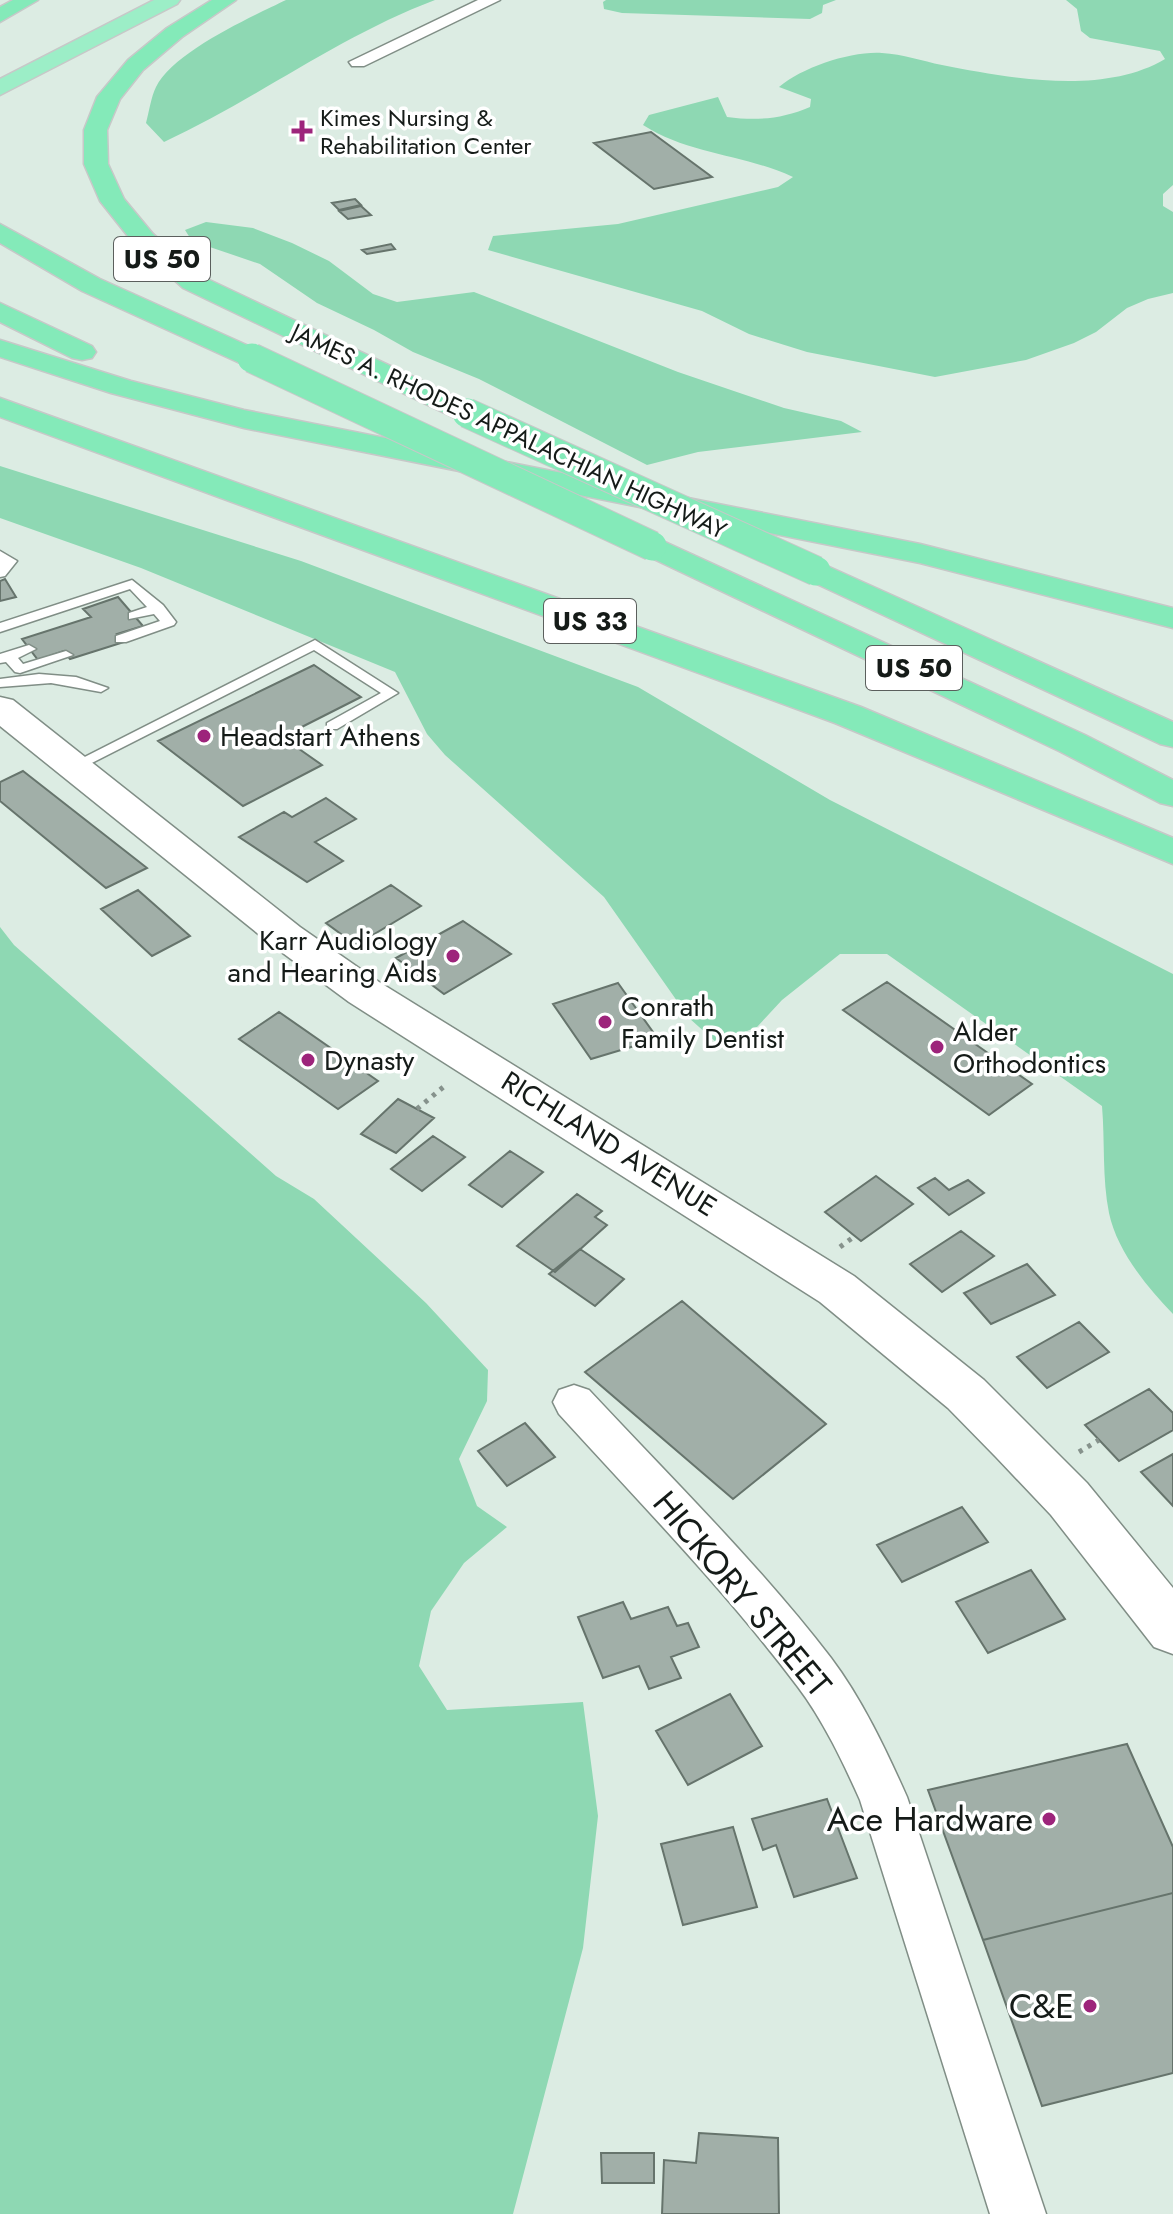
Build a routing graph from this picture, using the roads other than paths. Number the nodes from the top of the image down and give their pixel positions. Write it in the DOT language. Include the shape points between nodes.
graph roads {
  1 [pos="28,0"];
  2 [pos="170,0"];
  3 [pos="226,0"];
  4 [pos="492,0"];
  5 [pos="0,16"];
  6 [pos="358,62"];
  7 [pos="0,88"];
  8 [pos="0,232"];
  9 [pos="0,311"];
  10 [pos="0,348"];
  11 [pos="0,407"];
  12 [pos="0,437"];
  13 [pos="317,437"];
  14 [pos="0,555"];
  15 [pos="0,573"];
  16 [pos="158,608"];
  17 [pos="134,616"];
  18 [pos="1173,618"];
  19 [pos="0,628"];
  20 [pos="628,634"];
  21 [pos="121,639"];
  22 [pos="29,649"];
  23 [pos="66,655"];
  24 [pos="4,657"];
  25 [pos="0,683"];
  26 [pos="101,688"];
  27 [pos="0,708"];
  28 [pos="332,726"];
  29 [pos="1173,736"];
  30 [pos="73,767"];
  31 [pos="1173,795"];
  32 [pos="1173,852"];
  33 [pos="574,1402"];
  34 [pos="1173,1629"];
  35 [pos="1018,2214"];
  1 -- 5 [label="highway"];
  2 -- 7 [label="highway"];
  3 -- 29 [label="highway, JAMES A. RHODES APPALACHIAN HIGHWAY / US 50, bridge" via="144,55 116,84 103,105 94,151 93,164 107,197 129,227 192,282"];
  4 -- 6 [label="street"];
  8 -- 31 [label="highway, JAMES A. RHODES APPALACHIAN HIGHWAY / US 50, bridge" via="77,277"];
  9 -- 13 [label="highway" via="124,371"];
  10 -- 13 [label="highway" via="63,371"];
  11 -- 20 [label="highway, US 33"];
  12 -- 20 [label="highway" via="163,493"];
  13 -- 18 [label="highway" via="883,545 1075,589"];
  14 -- 15 [label="lane" via="10,561"];
  16 -- 17 [label="lane"];
  16 -- 19 [label="lane" via="132,584"];
  16 -- 21 [label="lane" via="169,622"];
  20 -- 32 [label="highway, US 33" via="951,756"];
  22 -- 24 [label="lane"];
  23 -- 24 [label="lane" via="20,669"];
  25 -- 26 [label="lane" via="53,676"];
  27 -- 30 [label="main road, RICHLAND AVENUE"];
  28 -- 30 [label="lane" via="391,693 315,644"];
  30 -- 34 [label="main road, RICHLAND AVENUE" via="364,992 837,1289 966,1394 1014,1442 1069,1499"];
  33 -- 35 [label="street, HICKORY STREET" via="788,1639 816,1674 862,1752 883,1797"];
}
